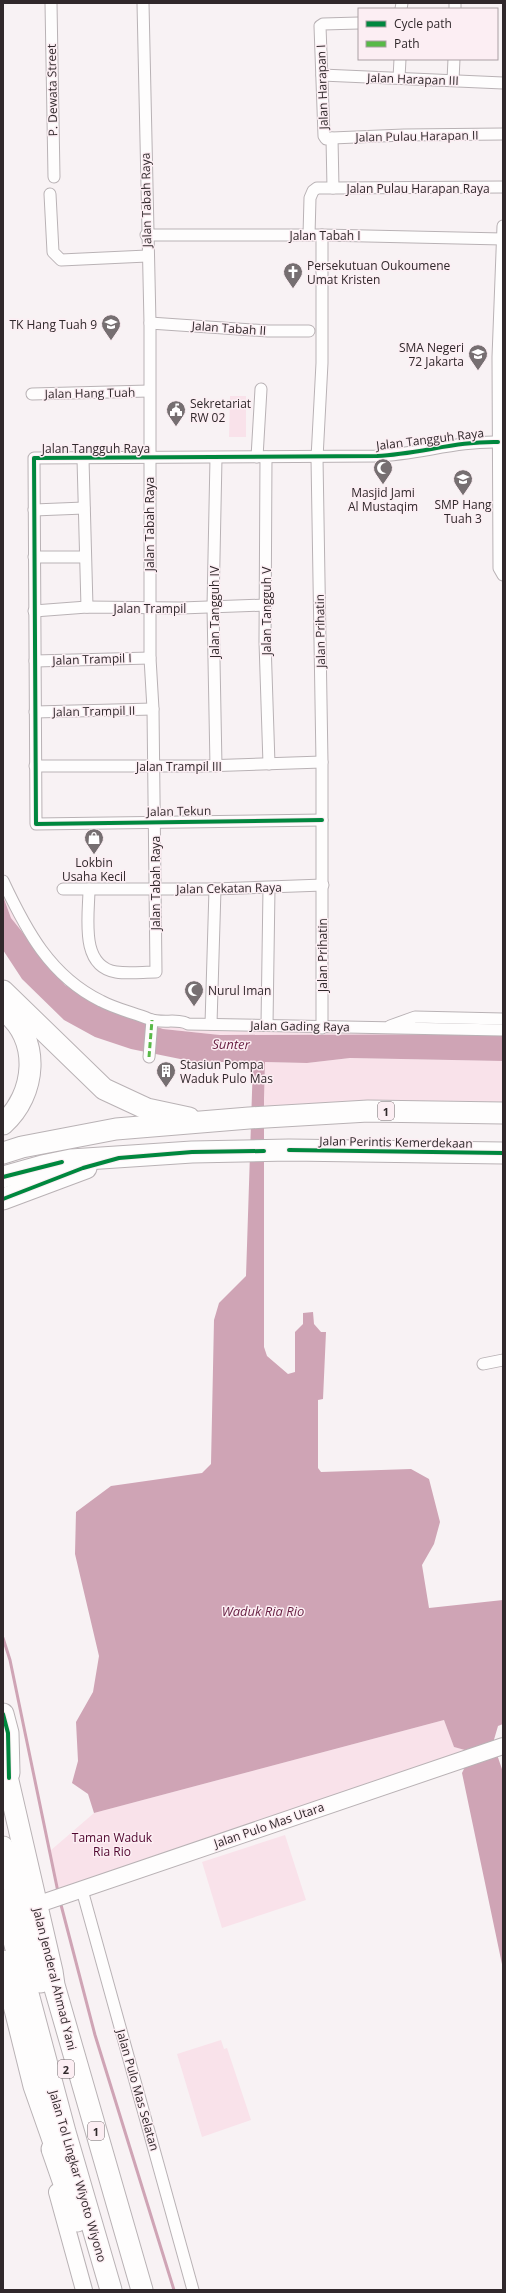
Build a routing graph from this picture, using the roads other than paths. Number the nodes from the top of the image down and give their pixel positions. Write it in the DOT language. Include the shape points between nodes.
graph roads {
  1 [pos="51,3"];
  2 [pos="143,3"];
  3 [pos="358,23"];
  4 [pos="400,60"];
  5 [pos="454,60"];
  6 [pos="322,75"];
  7 [pos="399,78"];
  8 [pos="453,80"];
  9 [pos="503,83"];
  10 [pos="503,134"];
  11 [pos="332,138"];
  12 [pos="54,177"];
  13 [pos="503,187"];
  14 [pos="333,188"];
  15 [pos="50,194"];
  16 [pos="503,226"];
  17 [pos="309,235"];
  18 [pos="322,235"];
  19 [pos="146,236"];
  20 [pos="503,239"];
  21 [pos="147,256"];
  22 [pos="150,323"];
  23 [pos="309,331"];
  24 [pos="261,389"];
  25 [pos="149,391"];
  26 [pos="32,394"];
  27 [pos="498,442"];
  28 [pos="150,457"];
  29 [pos="261,457"];
  30 [pos="216,458"];
  31 [pos="317,458"];
  32 [pos="83,459"];
  33 [pos="501,475"];
  34 [pos="84,508"];
  35 [pos="34,510"];
  36 [pos="501,523"];
  37 [pos="34,557"];
  38 [pos="85,557"];
  39 [pos="502,574"];
  40 [pos="266,605"];
  41 [pos="87,607"];
  42 [pos="213,607"];
  43 [pos="149,608"];
  44 [pos="34,611"];
  45 [pos="150,658"];
  46 [pos="35,661"];
  47 [pos="153,709"];
  48 [pos="35,712"];
  49 [pos="322,762"];
  50 [pos="270,764"];
  51 [pos="154,765"];
  52 [pos="35,766"];
  53 [pos="216,766"];
  54 [pos="322,820"];
  55 [pos="155,821"];
  56 [pos="36,824"];
  57 [pos="3,881"];
  58 [pos="323,886"];
  59 [pos="63,888"];
  60 [pos="268,888"];
  61 [pos="89,889"];
  62 [pos="215,889"];
  63 [pos="154,890"];
  64 [pos="3,991"];
  65 [pos="3,1010"];
  66 [pos="503,1018"];
  67 [pos="152,1022"];
  68 [pos="211,1024"];
  69 [pos="267,1025"];
  70 [pos="388,1027"];
  71 [pos="322,1028"];
  72 [pos="503,1030"];
  73 [pos="149,1056"];
  74 [pos="503,1113"];
  75 [pos="224,1120"];
  76 [pos="3,1124"];
  77 [pos="3,1152"];
  78 [pos="503,1153"];
  79 [pos="119,1158"];
  80 [pos="3,1177"];
  81 [pos="6,1198"];
  82 [pos="503,1360"];
  83 [pos="483,1364"];
  84 [pos="3,1714"];
  85 [pos="503,1746"];
  86 [pos="6,1768"];
  87 [pos="3,1848"];
  88 [pos="80,1890"];
  89 [pos="3,1900"];
  90 [pos="40,1904"];
  91 [pos="3,1961"];
  92 [pos="52,1971"];
  93 [pos="35,2097"];
  94 [pos="84,2290"];
  95 [pos="101,2290"];
  96 [pos="107,2290"];
  97 [pos="111,2290"];
  98 [pos="129,2290"];
  99 [pos="142,2290"];
  100 [pos="149,2290"];
  101 [pos="193,2290"];
  1 -- 12 [label="street, P. Dewata Street"];
  2 -- 19 [label="street, Jalan Tabah Raya"];
  3 -- 6 [label="street, Jalan Harapan I" via="320,26"];
  4 -- 7 [label="street"];
  5 -- 8 [label="street"];
  6 -- 7 [label="street, Jalan Harapan III"];
  6 -- 11 [label="street, Jalan Harapan I" via="324,136 326,139"];
  7 -- 8 [label="street, Jalan Harapan III"];
  8 -- 9 [label="street, Jalan Harapan III"];
  10 -- 11 [label="street, Jalan Pulau Harapan II"];
  11 -- 14 [label="street, Jalan Harapan I"];
  13 -- 14 [label="street, Jalan Pulau Harapan Raya"];
  14 -- 17 [label="street" via="317,188 313,191 310,198"];
  15 -- 21 [label="street" via="53,252 61,260"];
  16 -- 20 [label="street"];
  17 -- 18 [label="street, Jalan Tabah I"];
  17 -- 19 [label="street, Jalan Tabah I"];
  18 -- 20 [label="street, Jalan Tabah I"];
  18 -- 31 [label="street, Jalan Prihatin" via="322,363"];
  19 -- 21 [label="street, Jalan Tabah Raya"];
  20 -- 27 [label="street"];
  21 -- 22 [label="street, Jalan Tabah Raya"];
  22 -- 23 [label="street, Jalan Tabah II" via="268,331"];
  22 -- 25 [label="street, Jalan Tabah Raya"];
  24 -- 29 [label="street, Jalan Tangguh V"];
  25 -- 26 [label="street, Jalan Hang Tuah"];
  25 -- 28 [label="street, Jalan Tabah Raya"];
  27 -- 31 [label="street, Jalan Tangguh Raya" via="464,443 398,455"];
  27 -- 33 [label="street"];
  28 -- 30 [label="street, Jalan Tangguh Raya"];
  28 -- 32 [label="street, Jalan Tangguh Raya"];
  28 -- 43 [label="street, Jalan Tabah Raya"];
  29 -- 30 [label="street, Jalan Tangguh Raya"];
  29 -- 31 [label="street, Jalan Tangguh Raya"];
  29 -- 40 [label="street, Jalan Tangguh V"];
  30 -- 42 [label="street, Jalan Tangguh IV"];
  31 -- 49 [label="street, Jalan Prihatin"];
  32 -- 34 [label="street"];
  32 -- 35 [label="street, Jalan Tangguh Raya" via="34,458"];
  33 -- 36 [label="street"];
  34 -- 35 [label="street"];
  34 -- 38 [label="street"];
  35 -- 37 [label="street, Jalan Tangguh Raya"];
  36 -- 39 [label="street" via="498,568"];
  37 -- 38 [label="street"];
  37 -- 44 [label="street, Jalan Tangguh Raya"];
  38 -- 41 [label="street"];
  40 -- 42 [label="street, Jalan Trampil"];
  40 -- 50 [label="street, Jalan Tangguh V"];
  41 -- 43 [label="street, Jalan Trampil"];
  41 -- 44 [label="street, Jalan Trampil"];
  42 -- 43 [label="street, Jalan Trampil"];
  42 -- 53 [label="street, Jalan Tangguh IV"];
  43 -- 45 [label="street, Jalan Tabah Raya"];
  44 -- 46 [label="street, Jalan Tangguh Raya"];
  45 -- 46 [label="street, Jalan Trampil I"];
  45 -- 47 [label="street, Jalan Tabah Raya"];
  46 -- 48 [label="street, Jalan Tangguh Raya"];
  47 -- 48 [label="street, Jalan Trampil II"];
  47 -- 51 [label="street, Jalan Tabah Raya"];
  48 -- 52 [label="street, Jalan Tangguh Raya"];
  49 -- 50 [label="street, Jalan Trampil III"];
  49 -- 54 [label="street, Jalan Prihatin"];
  50 -- 53 [label="street, Jalan Trampil III"];
  51 -- 52 [label="street, Jalan Trampil III"];
  51 -- 53 [label="street, Jalan Trampil III"];
  51 -- 55 [label="street, Jalan Tabah Raya"];
  52 -- 56 [label="street, Jalan Tangguh Raya"];
  54 -- 55 [label="street, Jalan Tekun"];
  54 -- 58 [label="street, Jalan Prihatin"];
  55 -- 56 [label="street, Jalan Tekun"];
  55 -- 63 [label="street, Jalan Tabah Raya"];
  57 -- 67 [label="street, Jalan Gading Raya" via="24,926 61,975 101,1001"];
  58 -- 60 [label="street, Jalan Cekatan Raya"];
  58 -- 71 [label="street, Jalan Prihatin"];
  59 -- 61 [label="street, Jalan Cekatan Raya"];
  60 -- 62 [label="street, Jalan Cekatan Raya"];
  60 -- 69 [label="street"];
  61 -- 63 [label="street, Jalan Cekatan Raya"];
  61 -- 63 [label="street, Jalan Tabah Raya" via="87,932 94,956 105,967 115,972 156,972"];
  62 -- 63 [label="street, Jalan Cekatan Raya"];
  62 -- 68 [label="street"];
  64 -- 75 [label="highway" via="104,1089 147,1109 190,1118"];
  65 -- 76 [label="highway" via="16,1023 25,1038 30,1060 27,1090 13,1116"];
  66 -- 70 [label="street, Jalan Gading Raya" via="415,1017"];
  67 -- 68 [label="street, Jalan Gading Raya"];
  67 -- 73 [label="street"];
  68 -- 69 [label="street, Jalan Gading Raya"];
  69 -- 71 [label="street, Jalan Gading Raya"];
  70 -- 71 [label="street, Jalan Gading Raya"];
  70 -- 72 [label="street, Jalan Gading Raya"];
  74 -- 75 [label="highway, 1" via="368,1111"];
  75 -- 77 [label="highway, 1" via="116,1130"];
  78 -- 79 [label="highway, Jalan Perintis Kemerdekaan" via="244,1151"];
  79 -- 80 [label="highway, Jalan Perintis Kemerdekaan" via="71,1160"];
  79 -- 81 [label="highway" via="83,1168"];
  82 -- 83 [label="street"];
  84 -- 86 [label="highway, Jalan Jenderal Ahmad Yani" via="8,1733"];
  85 -- 88 [label="street, Jalan Pulo Mas Utara"];
  86 -- 90 [label="highway, Jalan Jenderal Ahmad Yani / 1"];
  87 -- 98 [label="highway, Jalan Tol Lingkar Wiyoto Wiyono / 2"];
  88 -- 90 [label="street, Jalan Pulo Mas Utara"];
  88 -- 101 [label="street, Jalan Pulo Mas Selatan"];
  89 -- 97 [label="highway, Jalan Tol Lingkar Wiyoto Wiyono / 2" via="65,2132"];
  90 -- 92 [label="highway, Jalan Jenderal Ahmad Yani / 1"];
  91 -- 93 [label="highway"];
  92 -- 99 [label="highway, Jalan Jenderal Ahmad Yani / 1"];
  92 -- 100 [label="highway" via="60,1983 108,2123 136,2246"];
  93 -- 94 [label="street" via="39,2125"];
  93 -- 95 [label="highway"];
  93 -- 96 [label="highway"];
}
